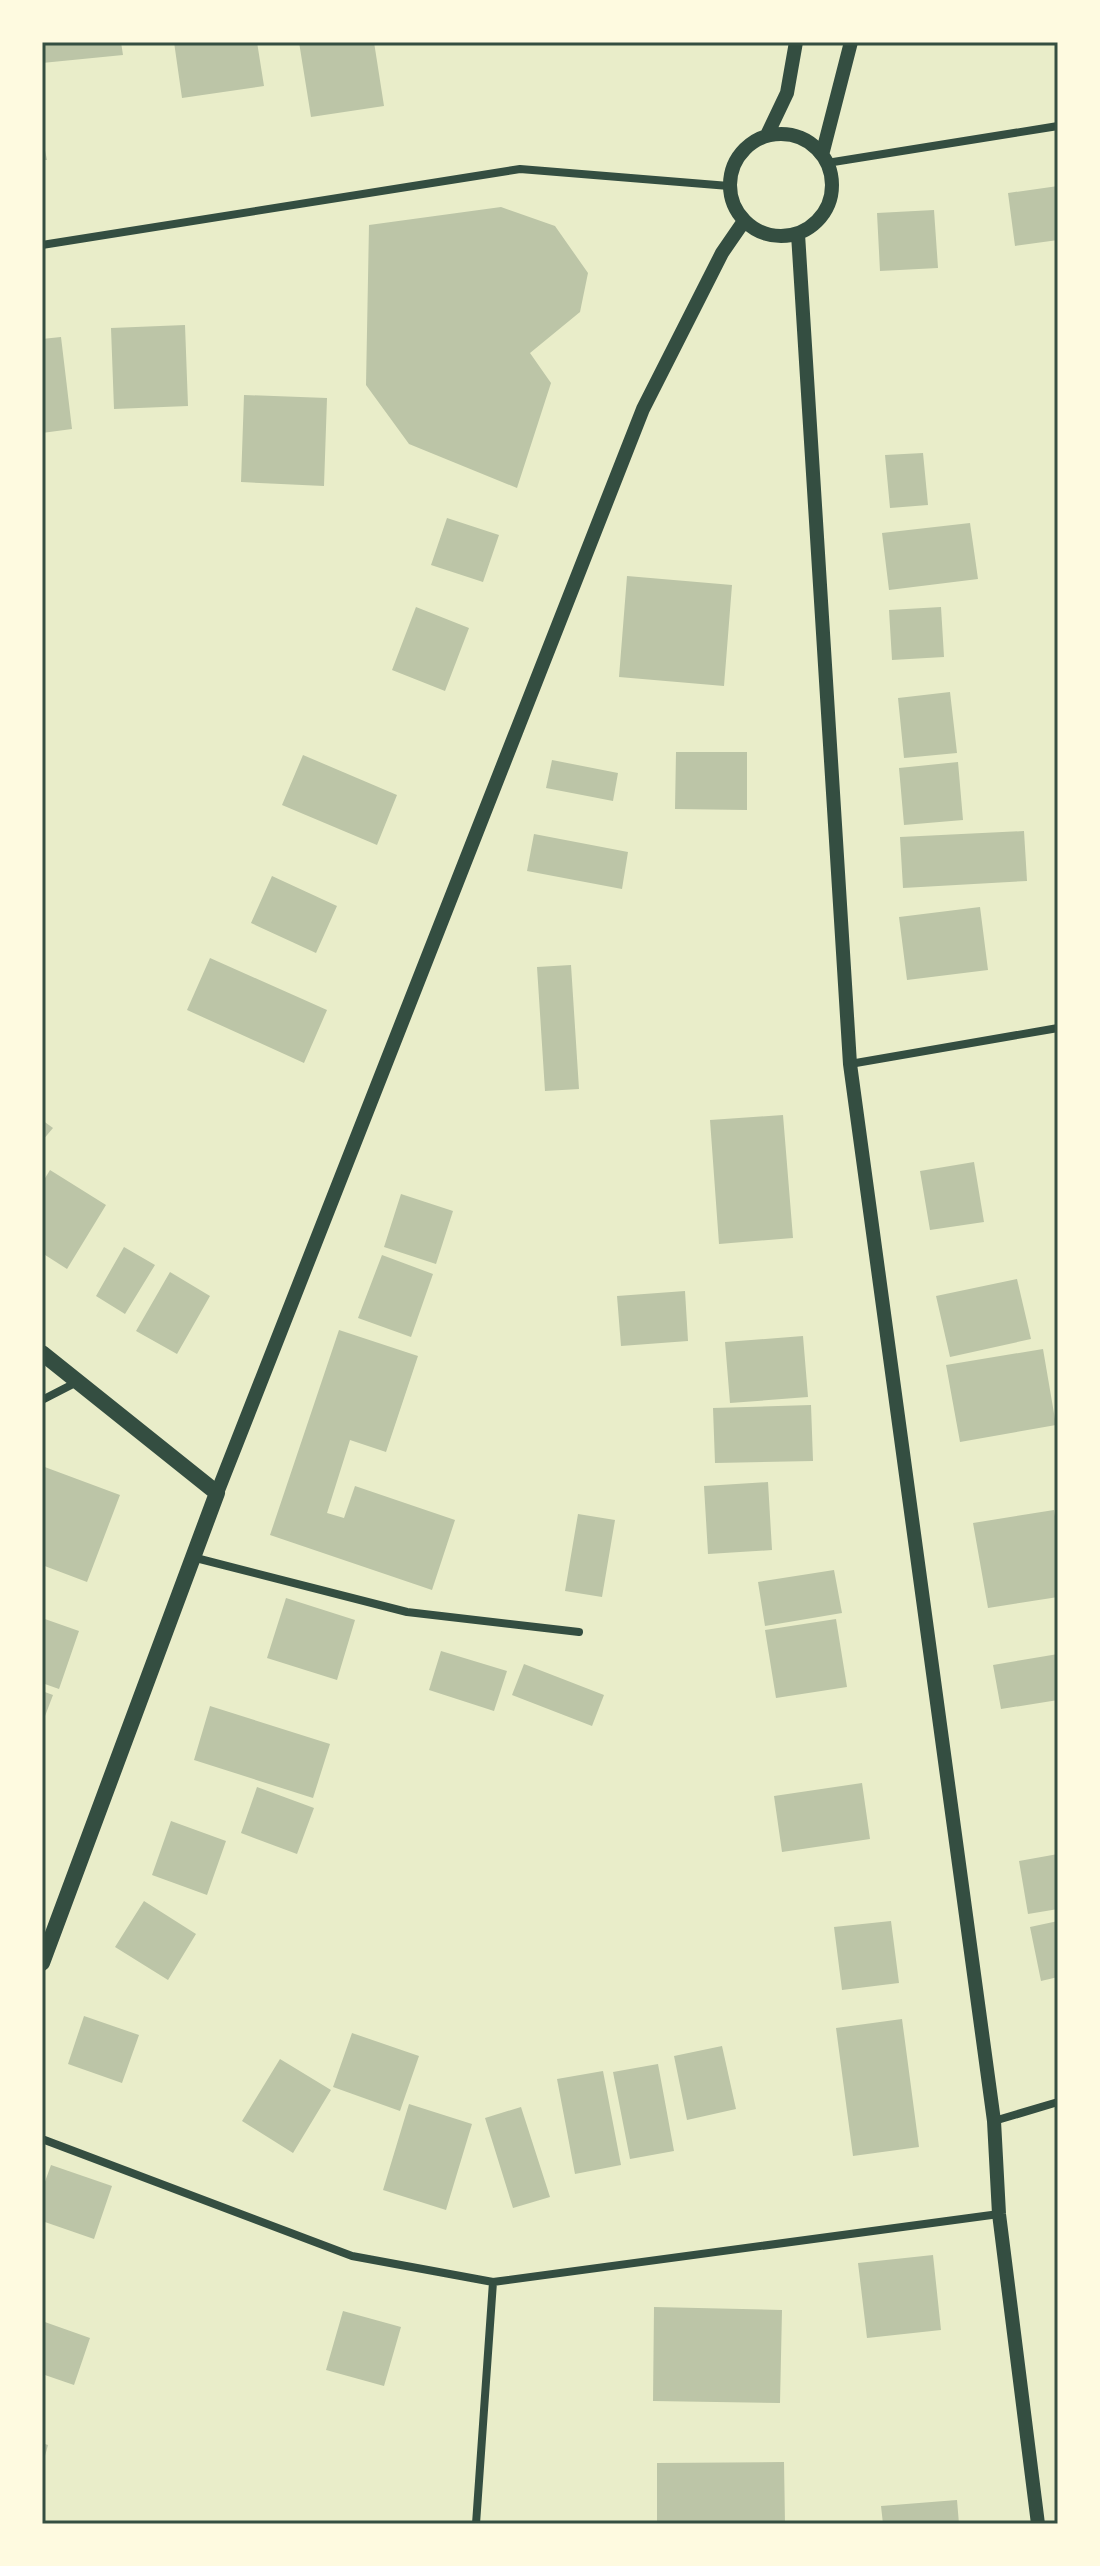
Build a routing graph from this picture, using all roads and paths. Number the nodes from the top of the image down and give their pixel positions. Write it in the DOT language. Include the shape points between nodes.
graph roads {
  1 [pos="796,42"];
  2 [pos="851,42"];
  3 [pos="1058,126"];
  4 [pos="767,135"];
  5 [pos="824,159"];
  6 [pos="729,186"];
  7 [pos="744,221"];
  8 [pos="798,234"];
  9 [pos="42,245"];
  10 [pos="1058,1028"];
  11 [pos="850,1064"];
  12 [pos="42,1353"];
  13 [pos="78,1381"];
  14 [pos="42,1400"];
  15 [pos="217,1493"];
  16 [pos="191,1557"];
  17 [pos="579,1632"];
  18 [pos="42,1963"];
  19 [pos="1058,2102"];
  20 [pos="994,2121"];
  21 [pos="42,2139"];
  22 [pos="999,2214"];
  23 [pos="493,2282"];
  24 [pos="476,2524"];
  25 [pos="1038,2524"];
  1 -- 4 [label="street" via="787,93"];
  2 -- 5 [label="street"];
  3 -- 5 [label="street"];
  4 -- 5 [label="street" via="788,134 807,141"];
  4 -- 6 [label="street" via="740,154"];
  5 -- 8 [label="street" via="832,179 831,196 813,225"];
  6 -- 7 [label="street"];
  6 -- 9 [label="street" via="520,169"];
  7 -- 8 [label="street" via="779,237"];
  7 -- 15 [label="street" via="722,253 643,409"];
  8 -- 11 [label="street"];
  10 -- 11 [label="street"];
  11 -- 20 [label="street"];
  12 -- 13 [label="main road"];
  13 -- 14 [label="street"];
  13 -- 15 [label="main road"];
  15 -- 16 [label="main road"];
  16 -- 17 [label="street" via="407,1612"];
  16 -- 18 [label="main road"];
  19 -- 20 [label="street"];
  20 -- 22 [label="street"];
  21 -- 23 [label="street" via="352,2256"];
  22 -- 23 [label="street"];
  22 -- 25 [label="street"];
  23 -- 24 [label="street"];
}
